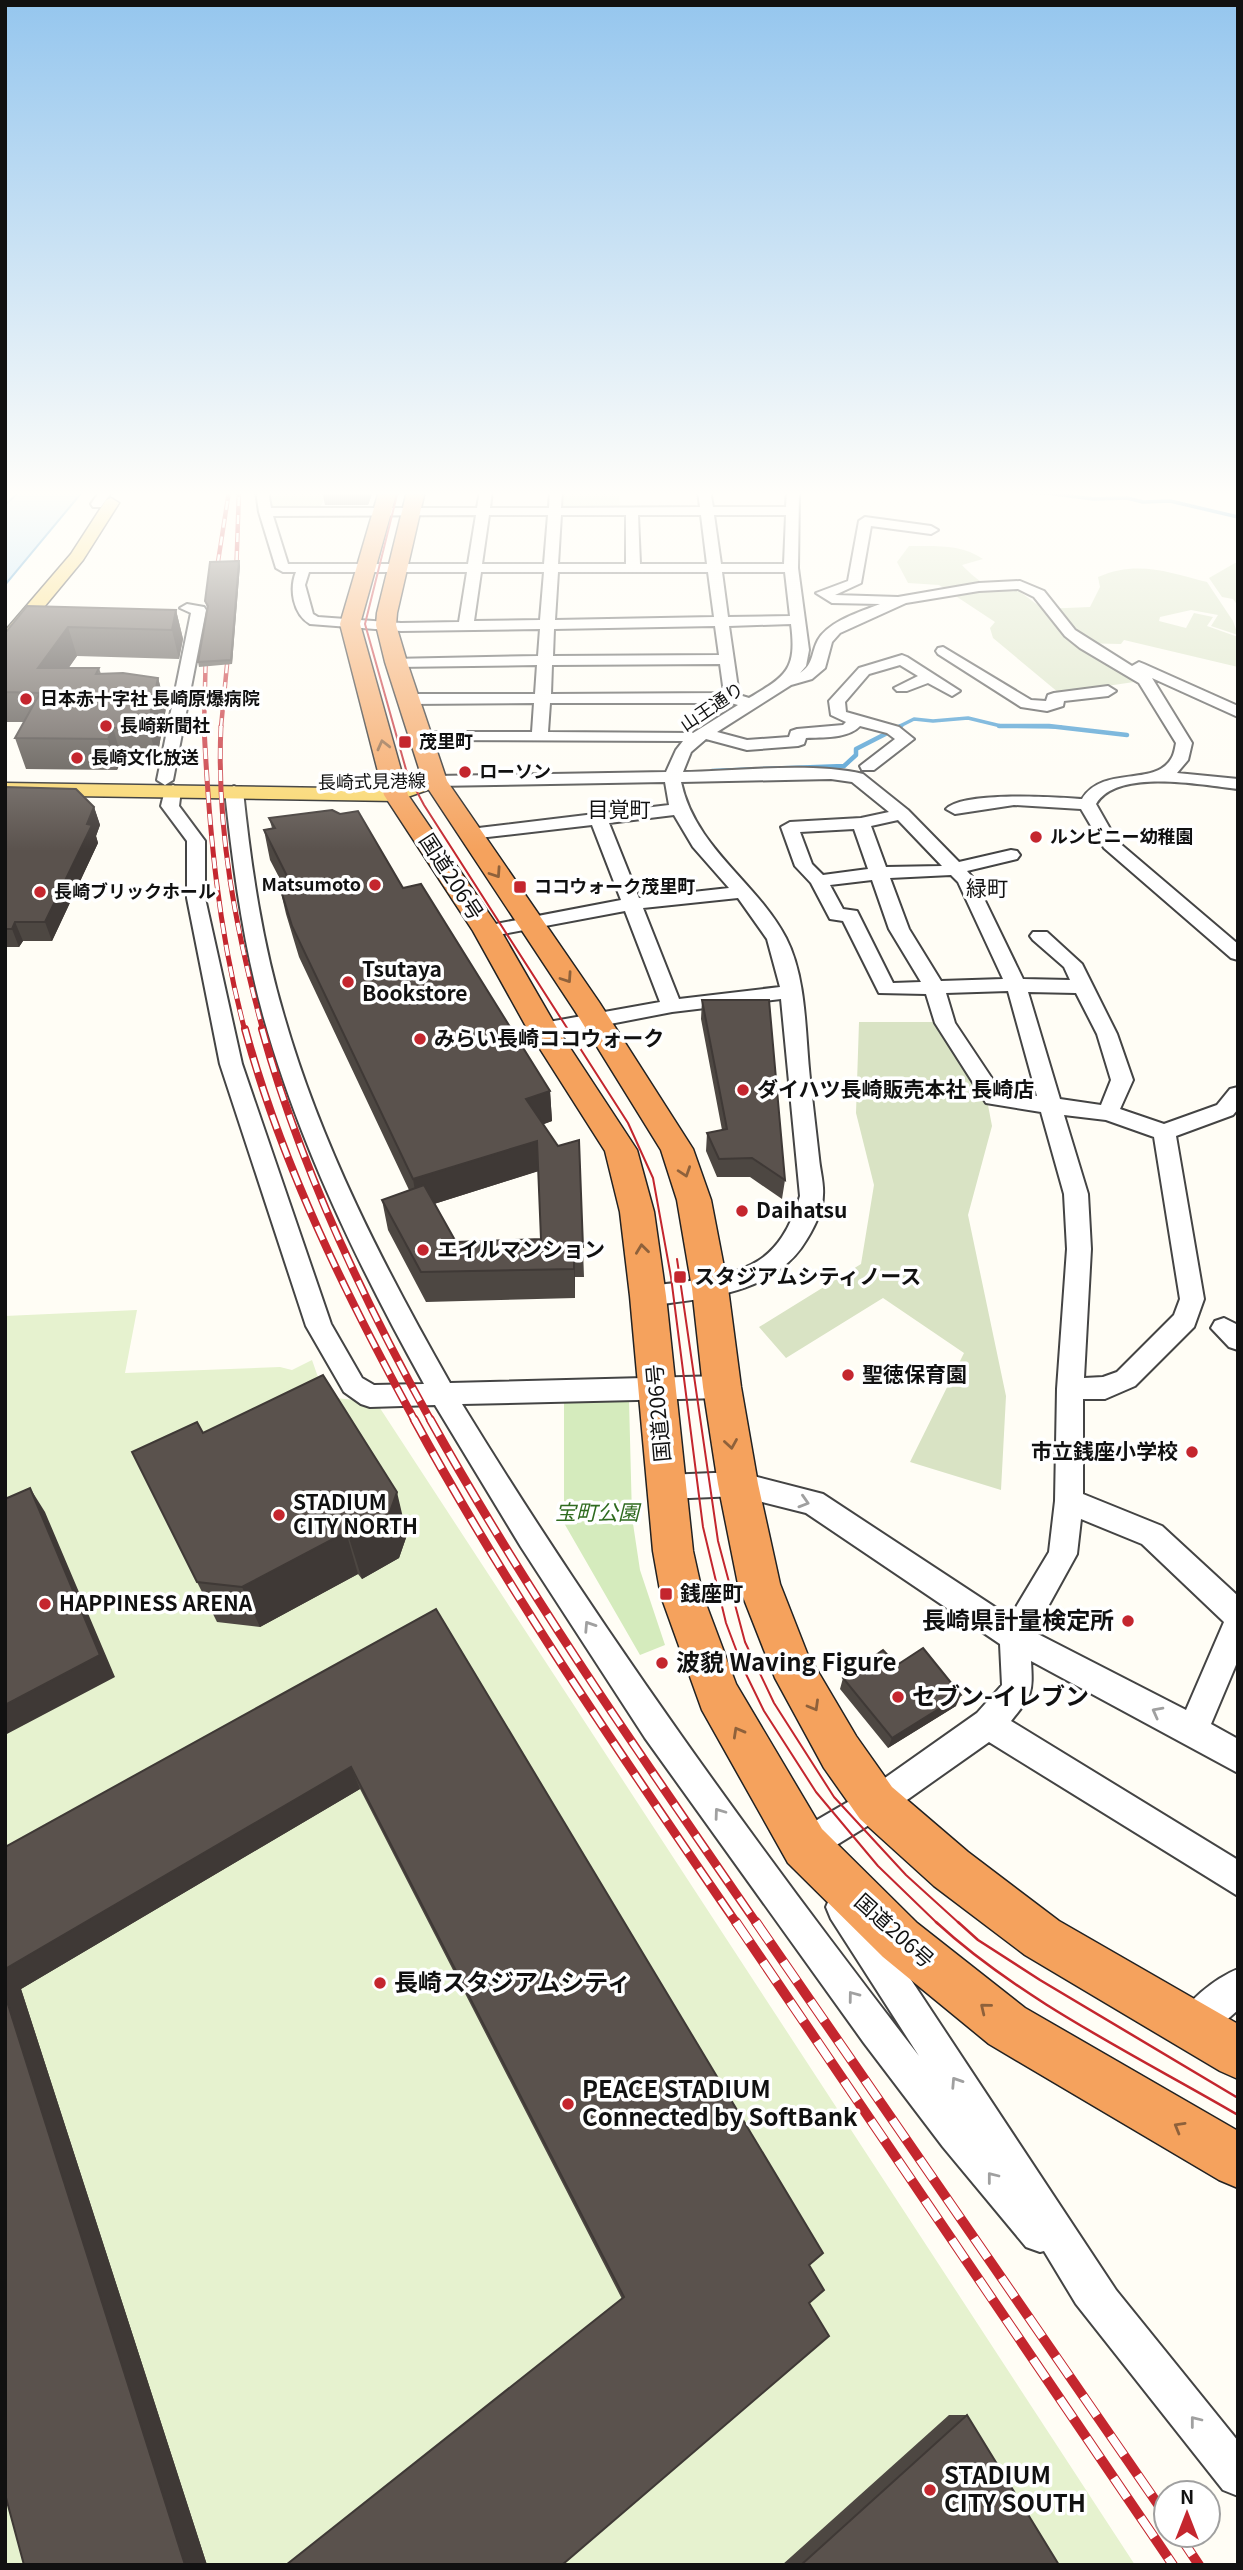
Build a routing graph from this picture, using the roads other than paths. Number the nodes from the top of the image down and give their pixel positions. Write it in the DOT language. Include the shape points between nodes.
graph roads {
  1 [pos="18,611"];
  2 [pos="32,611"];
  3 [pos="45,611"];
  4 [pos="199,611"];
  5 [pos="305,611"];
  6 [pos="354,611"];
  7 [pos="389,611"];
  8 [pos="468,611"];
  9 [pos="549,611"];
  10 [pos="721,611"];
  11 [pos="795,611"];
  12 [pos="878,611"];
  13 [pos="1052,611"];
  14 [pos="796,620"];
  15 [pos="722,622"];
  16 [pos="350,624"];
  17 [pos="386,625"];
  18 [pos="548,625"];
  19 [pos="5,626"];
  20 [pos="466,626"];
  21 [pos="5,643"];
  22 [pos="1090,648"];
  23 [pos="943,651"];
  24 [pos="5,659"];
  25 [pos="727,659"];
  26 [pos="545,661"];
  27 [pos="396,662"];
  28 [pos="929,677"];
  29 [pos="786,682"];
  30 [pos="902,688"];
  31 [pos="952,691"];
  32 [pos="1108,691"];
  33 [pos="543,698"];
  34 [pos="732,698"];
  35 [pos="409,699"];
  36 [pos="751,704"];
  37 [pos="1238,712"];
  38 [pos="855,721"];
  39 [pos="540,736"];
  40 [pos="700,736"];
  41 [pos="421,737"];
  42 [pos="868,766"];
  43 [pos="1160,776"];
  44 [pos="5,777"];
  45 [pos="672,777"];
  46 [pos="435,780"];
  47 [pos="1238,784"];
  48 [pos="169,785"];
  49 [pos="5,789"];
  50 [pos="395,789"];
  51 [pos="234,791"];
  52 [pos="1087,804"];
  53 [pos="678,809"];
  54 [pos="955,809"];
  55 [pos="902,814"];
  56 [pos="598,818"];
  57 [pos="861,823"];
  58 [pos="470,834"];
  59 [pos="1011,855"];
  60 [pos="957,868"];
  61 [pos="881,873"];
  62 [pos="819,881"];
  63 [pos="742,892"];
  64 [pos="632,904"];
  65 [pos="529,921"];
  66 [pos="487,932"];
  67 [pos="1040,936"];
  68 [pos="1238,954"];
  69 [pos="1016,985"];
  70 [pos="934,986"];
  71 [pos="1084,987"];
  72 [pos="790,992"];
  73 [pos="672,1006"];
  74 [pos="596,1021"];
  75 [pos="543,1030"];
  76 [pos="1238,1094"];
  77 [pos="1051,1104"];
  78 [pos="1108,1113"];
  79 [pos="1164,1132"];
  80 [pos="710,1288"];
  81 [pos="648,1296"];
  82 [pos="722,1387"];
  83 [pos="657,1388"];
  84 [pos="1070,1389"];
  85 [pos="441,1394"];
  86 [pos="738,1484"];
  87 [pos="665,1487"];
  88 [pos="1069,1501"];
  89 [pos="1238,1615"];
  90 [pos="1238,1624"];
  91 [pos="1015,1637"];
  92 [pos="988,1724"];
  93 [pos="1194,1730"];
  94 [pos="1238,1757"];
  95 [pos="876,1803"];
  96 [pos="805,1846"];
  97 [pos="1238,1879"];
  98 [pos="1238,1986"];
  99 [pos="1192,2026"];
  100 [pos="1238,2053"];
  101 [pos="1238,2161"];
  102 [pos="1101,2302"];
  103 [pos="1238,2475"];
  1 -- 19 [label="main road"];
  2 -- 21 [label="main road"];
  3 -- 24 [label="main road"];
  4 -- 48 [label="street"];
  5 -- 16 [label="street" via="315,621"];
  6 -- 16 [label="highway"];
  7 -- 17 [label="highway, 国道206号"];
  8 -- 20 [label="street"];
  9 -- 18 [label="street"];
  10 -- 15 [label="street"];
  11 -- 14 [label="street"];
  12 -- 29 [label="street, 山王通り" via="835,630 825,641 817,668"];
  13 -- 22 [label="street"];
  14 -- 15 [label="street"];
  14 -- 29 [label="street" via="801,659"];
  15 -- 18 [label="street"];
  15 -- 25 [label="street"];
  16 -- 17 [label="street"];
  50 -- 16 [label="highway, 国道206号, one-way"];
  17 -- 20 [label="street"];
  17 -- 27 [label="highway, 国道206号"];
  18 -- 20 [label="street"];
  18 -- 26 [label="street"];
  22 -- 37 [label="street" via="1102,649"];
  22 -- 43 [label="street" via="1150,685 1184,743 1178,761"];
  23 -- 32 [label="street" via="1027,704 1047,706 1057,703 1054,698"];
  25 -- 26 [label="street"];
  25 -- 34 [label="street"];
  26 -- 27 [label="street"];
  26 -- 33 [label="street"];
  27 -- 35 [label="highway, 国道206号"];
  28 -- 30 [label="street"];
  28 -- 31 [label="street"];
  28 -- 38 [label="street" via="902,660 864,671 836,704 839,715"];
  29 -- 36 [label="street, 山王通り"];
  33 -- 34 [label="street"];
  33 -- 35 [label="street"];
  33 -- 39 [label="street"];
  34 -- 36 [label="street"];
  35 -- 41 [label="highway, 国道206号"];
  36 -- 40 [label="street, 山王通り"];
  38 -- 40 [label="street" via="842,730 797,734 801,746 747,745"];
  38 -- 42 [label="street" via="893,730 906,739"];
  39 -- 40 [label="street"];
  39 -- 41 [label="street"];
  40 -- 45 [label="street, 山王通り" via="684,750"];
  41 -- 46 [label="highway, 国道206号"];
  43 -- 47 [label="street"];
  43 -- 52 [label="street" via="1103,786"];
  44 -- 48 [label="main road, 長崎式見港線"];
  45 -- 46 [label="street"];
  45 -- 53 [label="street"];
  45 -- 55 [label="street" via="853,776"];
  46 -- 50 [label="main road, 長崎式見港線"];
  46 -- 58 [label="highway, 国道206号"];
  48 -- 49 [label="main road, 長崎式見港線"];
  48 -- 50 [label="main road, 長崎式見港線"];
  48 -- 51 [label="main road, 長崎式見港線"];
  48 -- 85 [label="street" via="170,806 196,841 196,898 231,1064 319,1326 353,1385 370,1396"];
  50 -- 51 [label="main road, 長崎式見港線"];
  50 -- 66 [label="highway, 国道206号"];
  51 -- 85 [label="street" via="245,884 283,1047 341,1198"];
  52 -- 54 [label="street" via="1014,800"];
  52 -- 68 [label="street" via="1116,850"];
  53 -- 56 [label="street"];
  53 -- 63 [label="street" via="692,836"];
  55 -- 57 [label="street"];
  55 -- 60 [label="street"];
  56 -- 58 [label="street"];
  56 -- 64 [label="street"];
  57 -- 61 [label="street"];
  57 -- 62 [label="street" via="790,827 804,866"];
  58 -- 65 [label="highway, 国道206号, one-way"];
  59 -- 60 [label="street"];
  60 -- 61 [label="street"];
  60 -- 69 [label="street"];
  61 -- 62 [label="street"];
  61 -- 70 [label="street" via="899,929"];
  62 -- 70 [label="street" via="837,915 850,915 886,989"];
  63 -- 64 [label="street"];
  63 -- 72 [label="street" via="776,938"];
  64 -- 65 [label="street"];
  64 -- 73 [label="street"];
  65 -- 66 [label="street"];
  65 -- 74 [label="highway, 国道206号, one-way"];
  66 -- 75 [label="highway, 国道206号"];
  67 -- 71 [label="street" via="1072,964"];
  69 -- 70 [label="street"];
  69 -- 71 [label="street"];
  69 -- 77 [label="street"];
  70 -- 77 [label="street" via="945,1023 994,1098"];
  71 -- 78 [label="street" via="1107,1034 1122,1080"];
  72 -- 73 [label="street"];
  72 -- 80 [label="street" via="812,1196 806,1226 787,1254 763,1271"];
  73 -- 74 [label="street"];
  74 -- 75 [label="street"];
  74 -- 80 [label="highway, 国道206号, one-way" via="677,1149 694,1200"];
  81 -- 75 [label="highway, 国道206号, one-way" via="637,1212 621,1150"];
  76 -- 79 [label="street" via="1225,1110"];
  77 -- 78 [label="street"];
  77 -- 84 [label="street" via="1076,1194 1079,1249"];
  78 -- 79 [label="street"];
  79 -- 84 [label="street" via="1192,1299 1185,1320 1126,1379 1105,1388"];
  80 -- 81 [label="street"];
  80 -- 82 [label="highway, 国道206号"];
  81 -- 83 [label="highway, 国道206号"];
  82 -- 83 [label="street"];
  82 -- 86 [label="highway, 国道206号, one-way"];
  83 -- 85 [label="street"];
  83 -- 87 [label="highway, 国道206号"];
  84 -- 88 [label="street"];
  102 -- 85 [label="street, one-way" via="1001,2189 759,1870 525,1533"];
  86 -- 87 [label="street"];
  86 -- 91 [label="street, one-way" via="813,1503"];
  86 -- 95 [label="highway, 国道206号, one-way" via="759,1584 790,1664 840,1752"];
  96 -- 87 [label="highway, 国道206号, one-way" via="718,1695 682,1596"];
  88 -- 89 [label="street" via="1152,1535"];
  88 -- 91 [label="street" via="1063,1554"];
  90 -- 93 [label="street"];
  91 -- 92 [label="street" via="1017,1690"];
  93 -- 91 [label="street, one-way"];
  92 -- 95 [label="street"];
  92 -- 97 [label="street"];
  93 -- 94 [label="street"];
  95 -- 96 [label="street"];
  95 -- 99 [label="highway, 国道206号" via="951,1869 1042,1938"];
  101 -- 96 [label="highway, 国道206号, one-way" via="1007,2026 900,1940"];
  102 -- 96 [label="street, one-way"];
  98 -- 99 [label="street"];
  99 -- 100 [label="highway, 国道206号"];
  103 -- 102 [label="street, one-way"];
}
